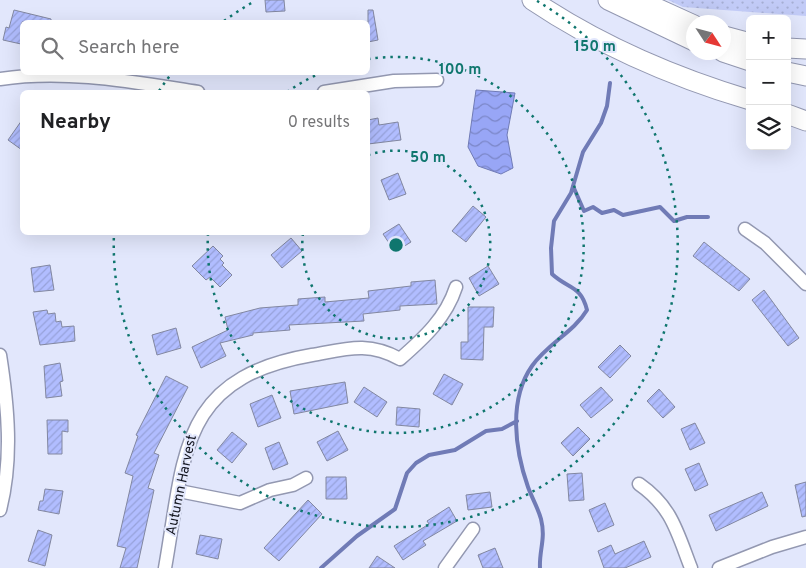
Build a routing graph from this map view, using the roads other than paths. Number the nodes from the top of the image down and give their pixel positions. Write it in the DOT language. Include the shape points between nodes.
graph roads {
  1 [pos="532,0"];
  2 [pos="608,0"];
  3 [pos="639,0"];
  4 [pos="686,21"];
  5 [pos="686,37"];
  6 [pos="731,38"];
  7 [pos="746,42"];
  8 [pos="791,48"];
  9 [pos="806,49"];
  10 [pos="731,55"];
  11 [pos="747,60"];
  12 [pos="791,73"];
  13 [pos="806,76"];
  14 [pos="0,79"];
  15 [pos="437,80"];
  16 [pos="183,90"];
  17 [pos="337,90"];
  18 [pos="746,99"];
  19 [pos="791,113"];
  20 [pos="791,114"];
  21 [pos="806,115"];
  22 [pos="806,121"];
  23 [pos="745,229"];
  24 [pos="806,284"];
  25 [pos="456,287"];
  26 [pos="0,355"];
  27 [pos="306,478"];
  28 [pos="639,484"];
  29 [pos="178,491"];
  30 [pos="0,510"];
  31 [pos="473,529"];
  32 [pos="806,537"];
  33 [pos="165,568"];
  34 [pos="446,568"];
  35 [pos="691,568"];
  36 [pos="719,568"];
  1 -- 18 [label="highway" via="596,39 652,65"];
  2 -- 5 [label="highway"];
  3 -- 4 [label="highway"];
  6 -- 7 [label="highway"];
  8 -- 9 [label="highway"];
  10 -- 11 [label="highway"];
  12 -- 13 [label="highway"];
  14 -- 16 [label="street" via="83,77"];
  15 -- 17 [label="street" via="394,81"];
  19 -- 21 [label="highway"];
  20 -- 22 [label="highway"];
  23 -- 24 [label="street" via="765,243"];
  25 -- 29 [label="street, Autumn Harvest" via="450,304 428,334 400,359 386,351 357,347 281,360 236,380 220,393 194,428"];
  26 -- 30 [label="street" via="8,467"];
  27 -- 29 [label="street" via="240,503"];
  28 -- 35 [label="street" via="653,494 669,514"];
  29 -- 33 [label="street, Autumn Harvest"];
  31 -- 34 [label="street"];
  32 -- 36 [label="street"];
}
